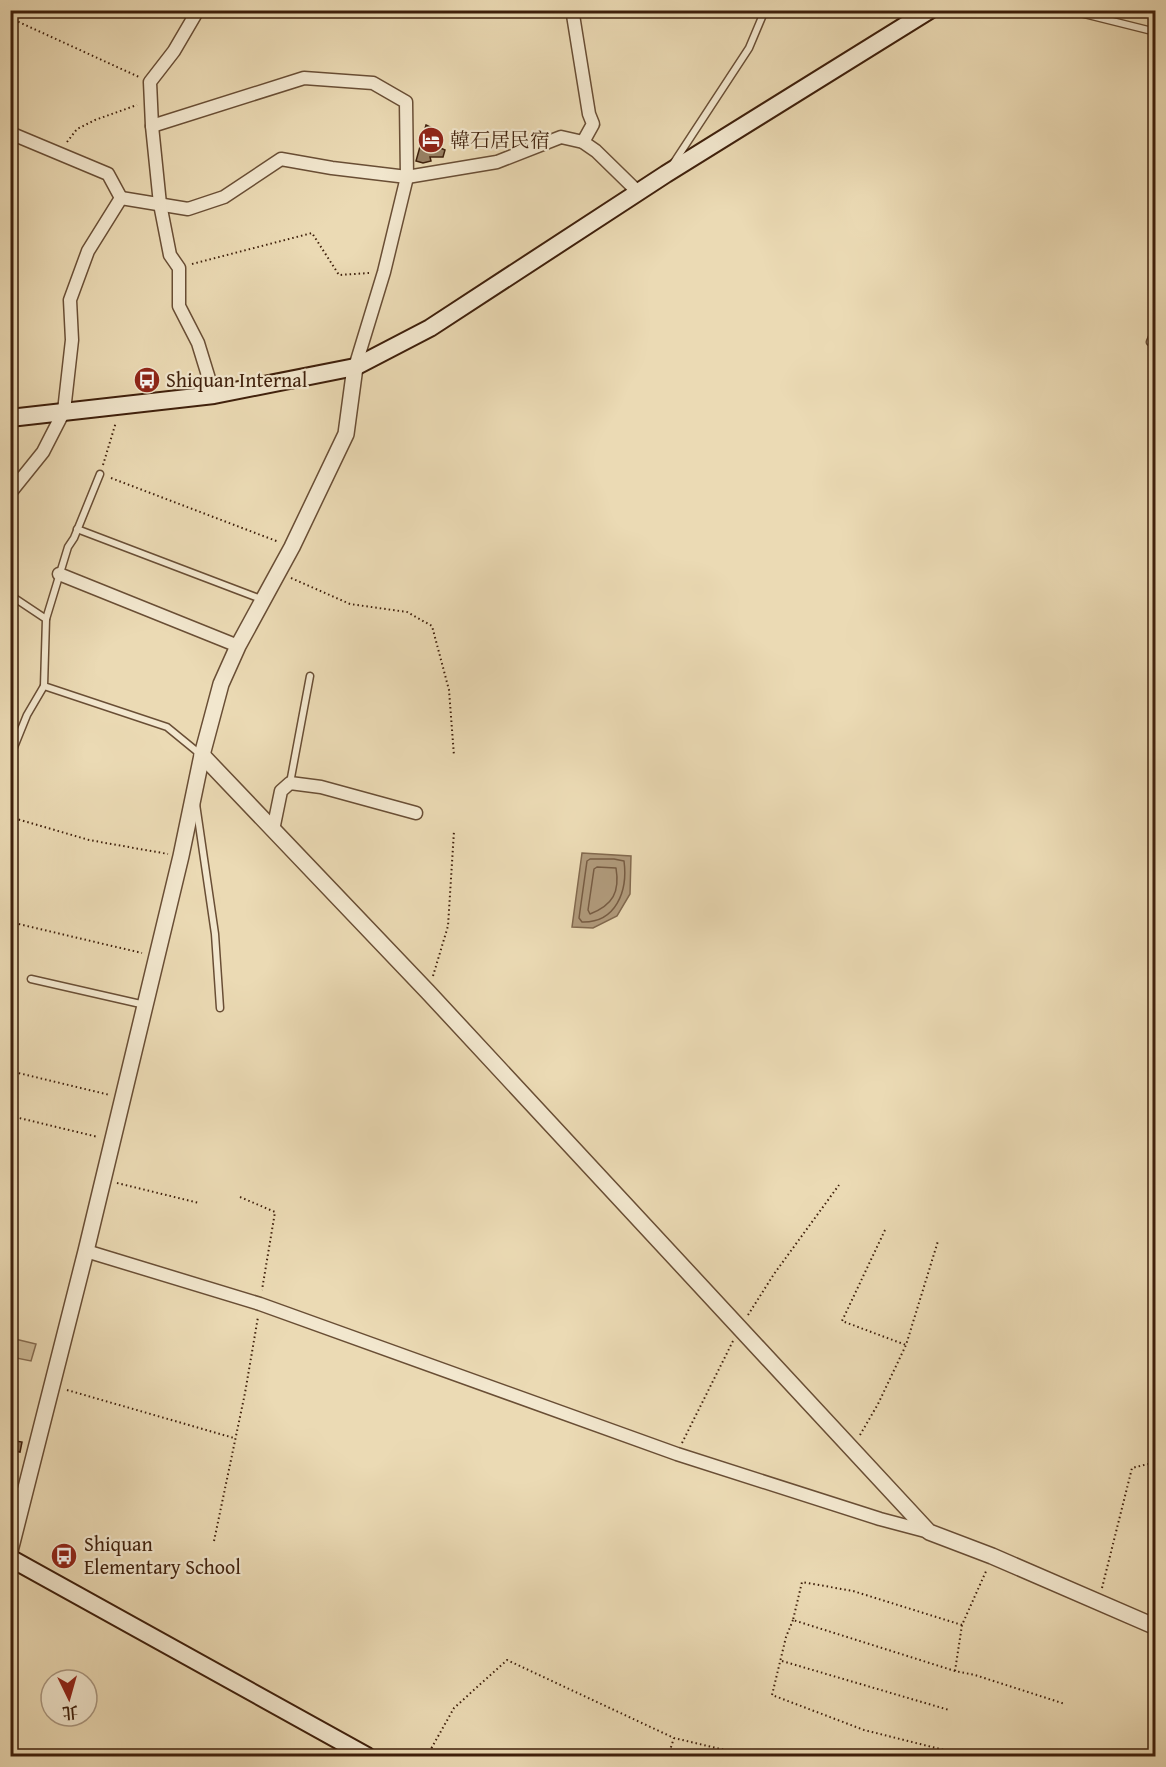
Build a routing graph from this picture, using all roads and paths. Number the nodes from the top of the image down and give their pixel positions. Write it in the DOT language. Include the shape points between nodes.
graph roads {
  1 [pos="198,10"];
  2 [pos="573,10"];
  3 [pos="765,10"];
  4 [pos="930,10"];
  5 [pos="1068,10"];
  6 [pos="10,18"];
  7 [pos="1155,32"];
  8 [pos="150,82"];
  9 [pos="151,101"];
  10 [pos="152,126"];
  11 [pos="10,133"];
  12 [pos="583,142"];
  13 [pos="57,153"];
  14 [pos="666,174"];
  15 [pos="407,177"];
  16 [pos="639,193"];
  17 [pos="121,198"];
  18 [pos="160,204"];
  19 [pos="178,268"];
  20 [pos="384,273"];
  21 [pos="1155,328"];
  22 [pos="1150,342"];
  23 [pos="355,368"];
  24 [pos="214,395"];
  25 [pos="121,405"];
  26 [pos="64,411"];
  27 [pos="10,418"];
  28 [pos="100,474"];
  29 [pos="10,493"];
  30 [pos="77,529"];
  31 [pos="292,547"];
  32 [pos="277,572"];
  33 [pos="59,574"];
  34 [pos="10,596"];
  35 [pos="262,599"];
  36 [pos="46,619"];
  37 [pos="237,646"];
  38 [pos="310,676"];
  39 [pos="44,686"];
  40 [pos="202,755"];
  41 [pos="454,756"];
  42 [pos="10,757"];
  43 [pos="290,783"];
  44 [pos="195,792"];
  45 [pos="416,813"];
  46 [pos="10,817"];
  47 [pos="273,830"];
  48 [pos="454,831"];
  49 [pos="181,856"];
  50 [pos="10,922"];
  51 [pos="157,956"];
  52 [pos="31,979"];
  53 [pos="428,992"];
  54 [pos="145,1005"];
  55 [pos="220,1008"];
  56 [pos="10,1071"];
  57 [pos="123,1098"];
  58 [pos="11,1116"];
  59 [pos="113,1141"];
  60 [pos="103,1180"];
  61 [pos="839,1185"];
  62 [pos="240,1197"];
  63 [pos="199,1203"];
  64 [pos="885,1230"];
  65 [pos="939,1241"];
  66 [pos="86,1251"];
  67 [pos="260,1304"];
  68 [pos="740,1327"];
  69 [pos="906,1345"];
  70 [pos="52,1386"];
  71 [pos="235,1438"];
  72 [pos="852,1449"];
  73 [pos="677,1454"];
  74 [pos="1155,1462"];
  75 [pos="929,1532"];
  76 [pos="214,1541"];
  77 [pos="10,1551"];
  78 [pos="992,1556"];
  79 [pos="10,1558"];
  80 [pos="1098,1602"];
  81 [pos="793,1620"];
  82 [pos="962,1625"];
  83 [pos="1155,1627"];
  84 [pos="781,1661"];
  85 [pos="955,1671"];
  86 [pos="1065,1704"];
  87 [pos="949,1710"];
  88 [pos="674,1738"];
  89 [pos="944,1750"];
  90 [pos="367,1756"];
  91 [pos="427,1756"];
  92 [pos="668,1756"];
  93 [pos="750,1756"];
  94 [pos="941,1756"];
  95 [pos="963,1756"];
  1 -- 8 [label="street"];
  2 -- 12 [label="street" via="593,124"];
  3 -- 14 [label="lane" via="749,48"];
  4 -- 14 [label="main road"];
  5 -- 7 [label="lane"];
  6 -- 8 [label="path"];
  8 -- 9 [label="street"];
  9 -- 10 [label="street"];
  9 -- 13 [label="path" via="77,129"];
  10 -- 15 [label="street" via="304,78 373,83 406,102"];
  10 -- 18 [label="street"];
  11 -- 13 [label="street"];
  12 -- 15 [label="street" via="561,137 497,162"];
  12 -- 16 [label="street"];
  13 -- 17 [label="street" via="108,174"];
  14 -- 16 [label="main road"];
  15 -- 18 [label="street" via="281,159 224,197 188,209"];
  15 -- 20 [label="street"];
  16 -- 23 [label="main road" via="430,328"];
  17 -- 18 [label="street"];
  17 -- 26 [label="street" via="88,251 70,300 72,340"];
  18 -- 19 [label="street" via="170,255"];
  19 -- 20 [label="path" via="312,233 339,274"];
  19 -- 24 [label="street" via="179,306 198,343"];
  20 -- 23 [label="street"];
  21 -- 22 [label="lane"];
  23 -- 24 [label="main road"];
  23 -- 31 [label="street" via="346,434"];
  24 -- 25 [label="main road"];
  25 -- 26 [label="main road"];
  25 -- 28 [label="path"];
  26 -- 27 [label="main road"];
  26 -- 29 [label="street" via="43,452"];
  28 -- 30 [label="lane"];
  28 -- 31 [label="path"];
  30 -- 33 [label="lane"];
  30 -- 35 [label="lane"];
  31 -- 32 [label="street"];
  32 -- 35 [label="street"];
  32 -- 41 [label="path" via="350,604 407,612 432,626 449,690"];
  33 -- 36 [label="lane"];
  33 -- 37 [label="street"];
  34 -- 36 [label="lane"];
  35 -- 37 [label="street"];
  36 -- 39 [label="lane"];
  37 -- 40 [label="street" via="221,684"];
  38 -- 43 [label="lane"];
  39 -- 40 [label="lane" via="167,727"];
  39 -- 42 [label="lane"];
  40 -- 44 [label="street"];
  40 -- 47 [label="street"];
  43 -- 45 [label="street"];
  43 -- 47 [label="street" via="281,791"];
  44 -- 49 [label="street"];
  44 -- 55 [label="lane" via="215,934"];
  46 -- 49 [label="path" via="89,840"];
  47 -- 53 [label="street"];
  48 -- 53 [label="path" via="448,926"];
  49 -- 51 [label="street"];
  50 -- 51 [label="path"];
  51 -- 54 [label="street"];
  52 -- 54 [label="lane"];
  53 -- 68 [label="street"];
  54 -- 57 [label="street"];
  56 -- 57 [label="path"];
  57 -- 59 [label="street"];
  58 -- 59 [label="path"];
  59 -- 60 [label="street"];
  60 -- 63 [label="path"];
  60 -- 66 [label="street"];
  61 -- 68 [label="path"];
  62 -- 67 [label="path" via="275,1212"];
  64 -- 69 [label="path" via="842,1321"];
  65 -- 69 [label="path"];
  66 -- 67 [label="street"];
  66 -- 70 [label="street"];
  67 -- 71 [label="path"];
  67 -- 73 [label="street"];
  68 -- 72 [label="street"];
  68 -- 73 [label="path"];
  69 -- 72 [label="path"];
  70 -- 71 [label="path"];
  70 -- 77 [label="street"];
  71 -- 76 [label="path"];
  72 -- 75 [label="street"];
  73 -- 75 [label="street"];
  74 -- 80 [label="path" via="1132,1468"];
  75 -- 78 [label="street"];
  78 -- 80 [label="street"];
  78 -- 82 [label="path"];
  79 -- 90 [label="main road"];
  80 -- 83 [label="street"];
  81 -- 82 [label="path" via="802,1582 853,1591"];
  81 -- 84 [label="path"];
  81 -- 85 [label="path"];
  82 -- 85 [label="path"];
  84 -- 87 [label="path"];
  84 -- 89 [label="path" via="772,1695 864,1730"];
  85 -- 86 [label="path"];
  88 -- 91 [label="path" via="507,1660 454,1708"];
  88 -- 92 [label="path"];
  88 -- 93 [label="path"];
  89 -- 94 [label="path"];
  89 -- 95 [label="path"];
}
